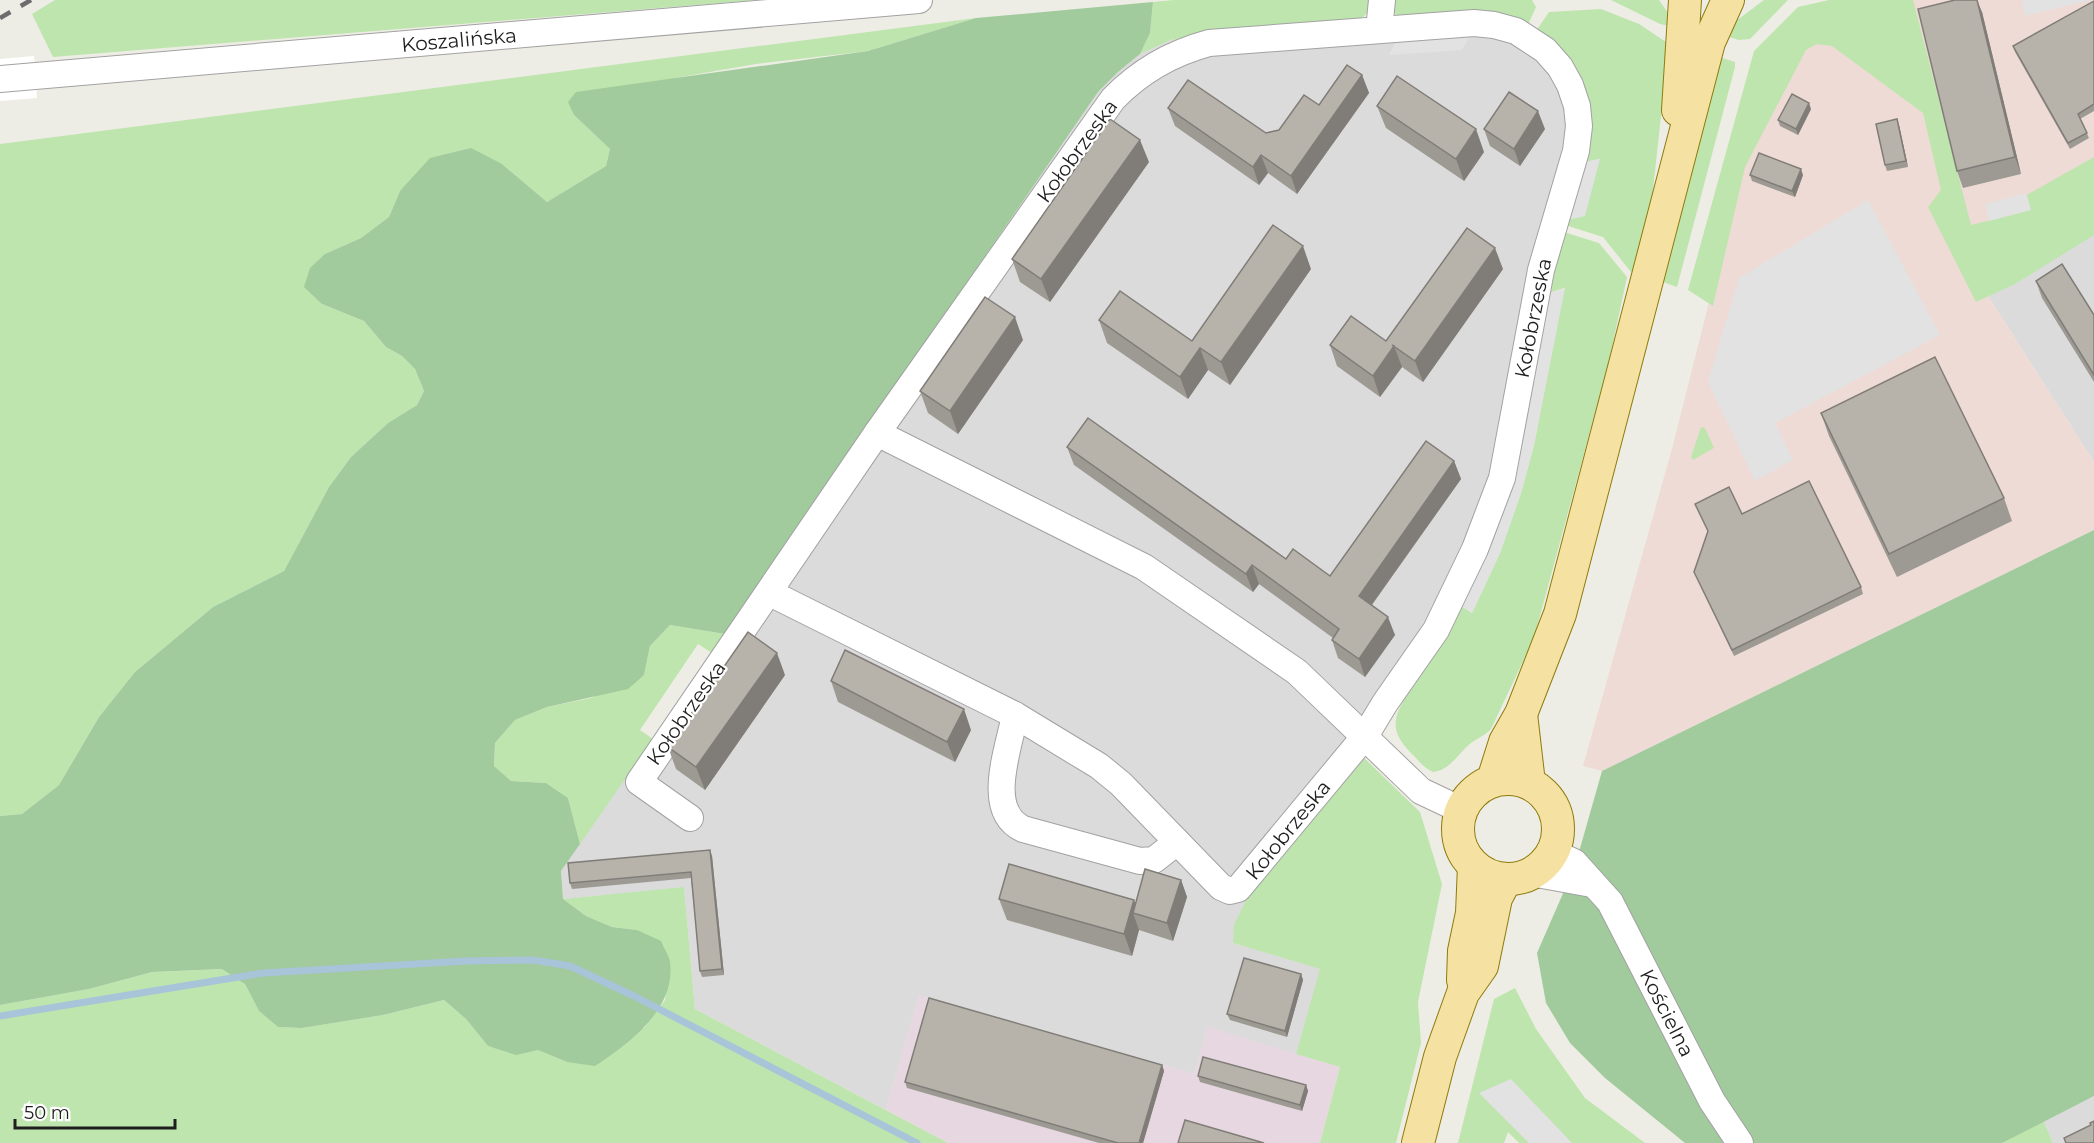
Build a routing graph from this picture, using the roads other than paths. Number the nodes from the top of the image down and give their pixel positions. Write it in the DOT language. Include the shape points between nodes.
graph roads {
  1 [pos="919,0"];
  2 [pos="1382,0"];
  3 [pos="1728,0"];
  4 [pos="1681,4"];
  5 [pos="1379,30"];
  6 [pos="0,79"];
  7 [pos="1673,185"];
  8 [pos="877,433"];
  9 [pos="770,593"];
  10 [pos="1521,714"];
  11 [pos="1015,715"];
  12 [pos="1365,736"];
  13 [pos="1493,780"];
  14 [pos="1529,783"];
  15 [pos="1461,810"];
  16 [pos="690,818"];
  17 [pos="1178,842"];
  18 [pos="1552,852"];
  19 [pos="1474,866"];
  20 [pos="1518,876"];
  21 [pos="1592,884"];
  22 [pos="1462,993"];
  23 [pos="1418,1143"];
  24 [pos="1740,1143"];
  1 -- 6 [label="street, Koszalińska"];
  2 -- 5 [label="street"];
  3 -- 7 [label="main road" via="1709,42"];
  4 -- 7 [label="main road"];
  5 -- 8 [label="street, Kołobrzeska" via="1209,43 1163,60 1124,87"];
  5 -- 12 [label="street, Kołobrzeska" via="1474,23 1516,31 1537,43 1560,67 1574,95 1579,126 1576,151 1541,270 1498,488 1450,604"];
  7 -- 10 [label="main road" via="1560,614"];
  8 -- 9 [label="street, Kołobrzeska"];
  8 -- 12 [label="street" via="1130,558 1298,672"];
  9 -- 11 [label="street, Kołobrzeska"];
  9 -- 16 [label="street, Kołobrzeska" via="639,782"];
  10 -- 13 [label="main road" via="1505,742"];
  10 -- 14 [label="main road"];
  11 -- 17 [label="street, Kołobrzeska" via="1110,774"];
  11 -- 17 [label="street" via="1001,800 1011,821 1023,829 1140,861 1154,860"];
  12 -- 15 [label="street" via="1421,792"];
  12 -- 17 [label="street, Kołobrzeska" via="1238,889 1221,887"];
  13 -- 14 [label="main road" via="1511,778"];
  13 -- 15 [label="main road" via="1479,787"];
  14 -- 18 [label="main road" via="1554,808 1558,822"];
  15 -- 19 [label="main road" via="1458,840"];
  18 -- 20 [label="main road" via="1544,864"];
  18 -- 21 [label="street, Kościelna" via="1574,862"];
  19 -- 20 [label="main road" via="1489,875"];
  19 -- 22 [label="main road"];
  20 -- 21 [label="street"];
  20 -- 22 [label="main road" via="1496,898 1482,966"];
  21 -- 24 [label="street, Kościelna" via="1610,902 1712,1101"];
  22 -- 23 [label="main road"];
}
